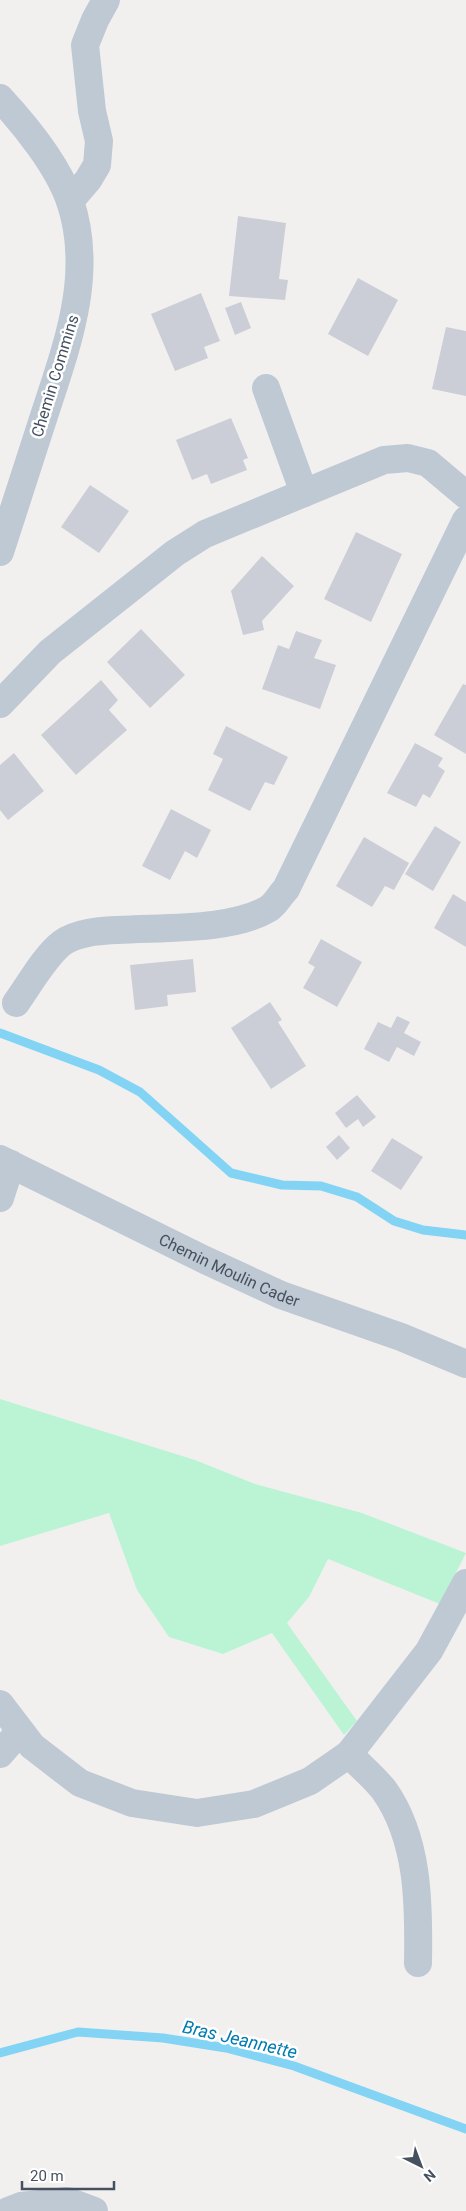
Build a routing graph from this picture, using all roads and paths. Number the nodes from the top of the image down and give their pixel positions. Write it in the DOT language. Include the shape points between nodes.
graph roads {
  1 [pos="106,0"];
  2 [pos="0,98"];
  3 [pos="70,201"];
  4 [pos="266,388"];
  5 [pos="304,493"];
  6 [pos="466,495"];
  7 [pos="466,520"];
  8 [pos="0,552"];
  9 [pos="0,704"];
  10 [pos="16,1003"];
  11 [pos="5,1161"];
  12 [pos="0,1198"];
  13 [pos="466,1364"];
  14 [pos="466,1583"];
  15 [pos="0,1704"];
  16 [pos="20,1731"];
  17 [pos="0,1754"];
  18 [pos="349,1754"];
  19 [pos="418,1963"];
  20 [pos="8,2211"];
  21 [pos="94,2211"];
  1 -- 3 [label="street" via="85,45 92,111 100,141 96,165"];
  2 -- 3 [label="street, Chemin Commins" via="22,121"];
  3 -- 8 [label="street, Chemin Commins" via="81,268 74,324"];
  4 -- 5 [label="street"];
  5 -- 6 [label="street" via="384,460 408,458 428,463"];
  5 -- 9 [label="street" via="205,534 175,553 50,652"];
  7 -- 10 [label="street" via="286,889 270,908 253,916 212,925 104,930 77,936 55,950"];
  11 -- 12 [label="street"];
  11 -- 13 [label="street, Chemin Moulin Cader" via="281,1295 401,1337"];
  14 -- 18 [label="street" via="429,1651"];
  15 -- 16 [label="street"];
  16 -- 17 [label="street"];
  16 -- 18 [label="street" via="32,1746 80,1783 132,1802 197,1812 254,1804 310,1781"];
  18 -- 19 [label="street" via="383,1790 400,1819 412,1860 419,1902"];
  20 -- 21 [label="street" via="21,2206 67,2201"];
}
